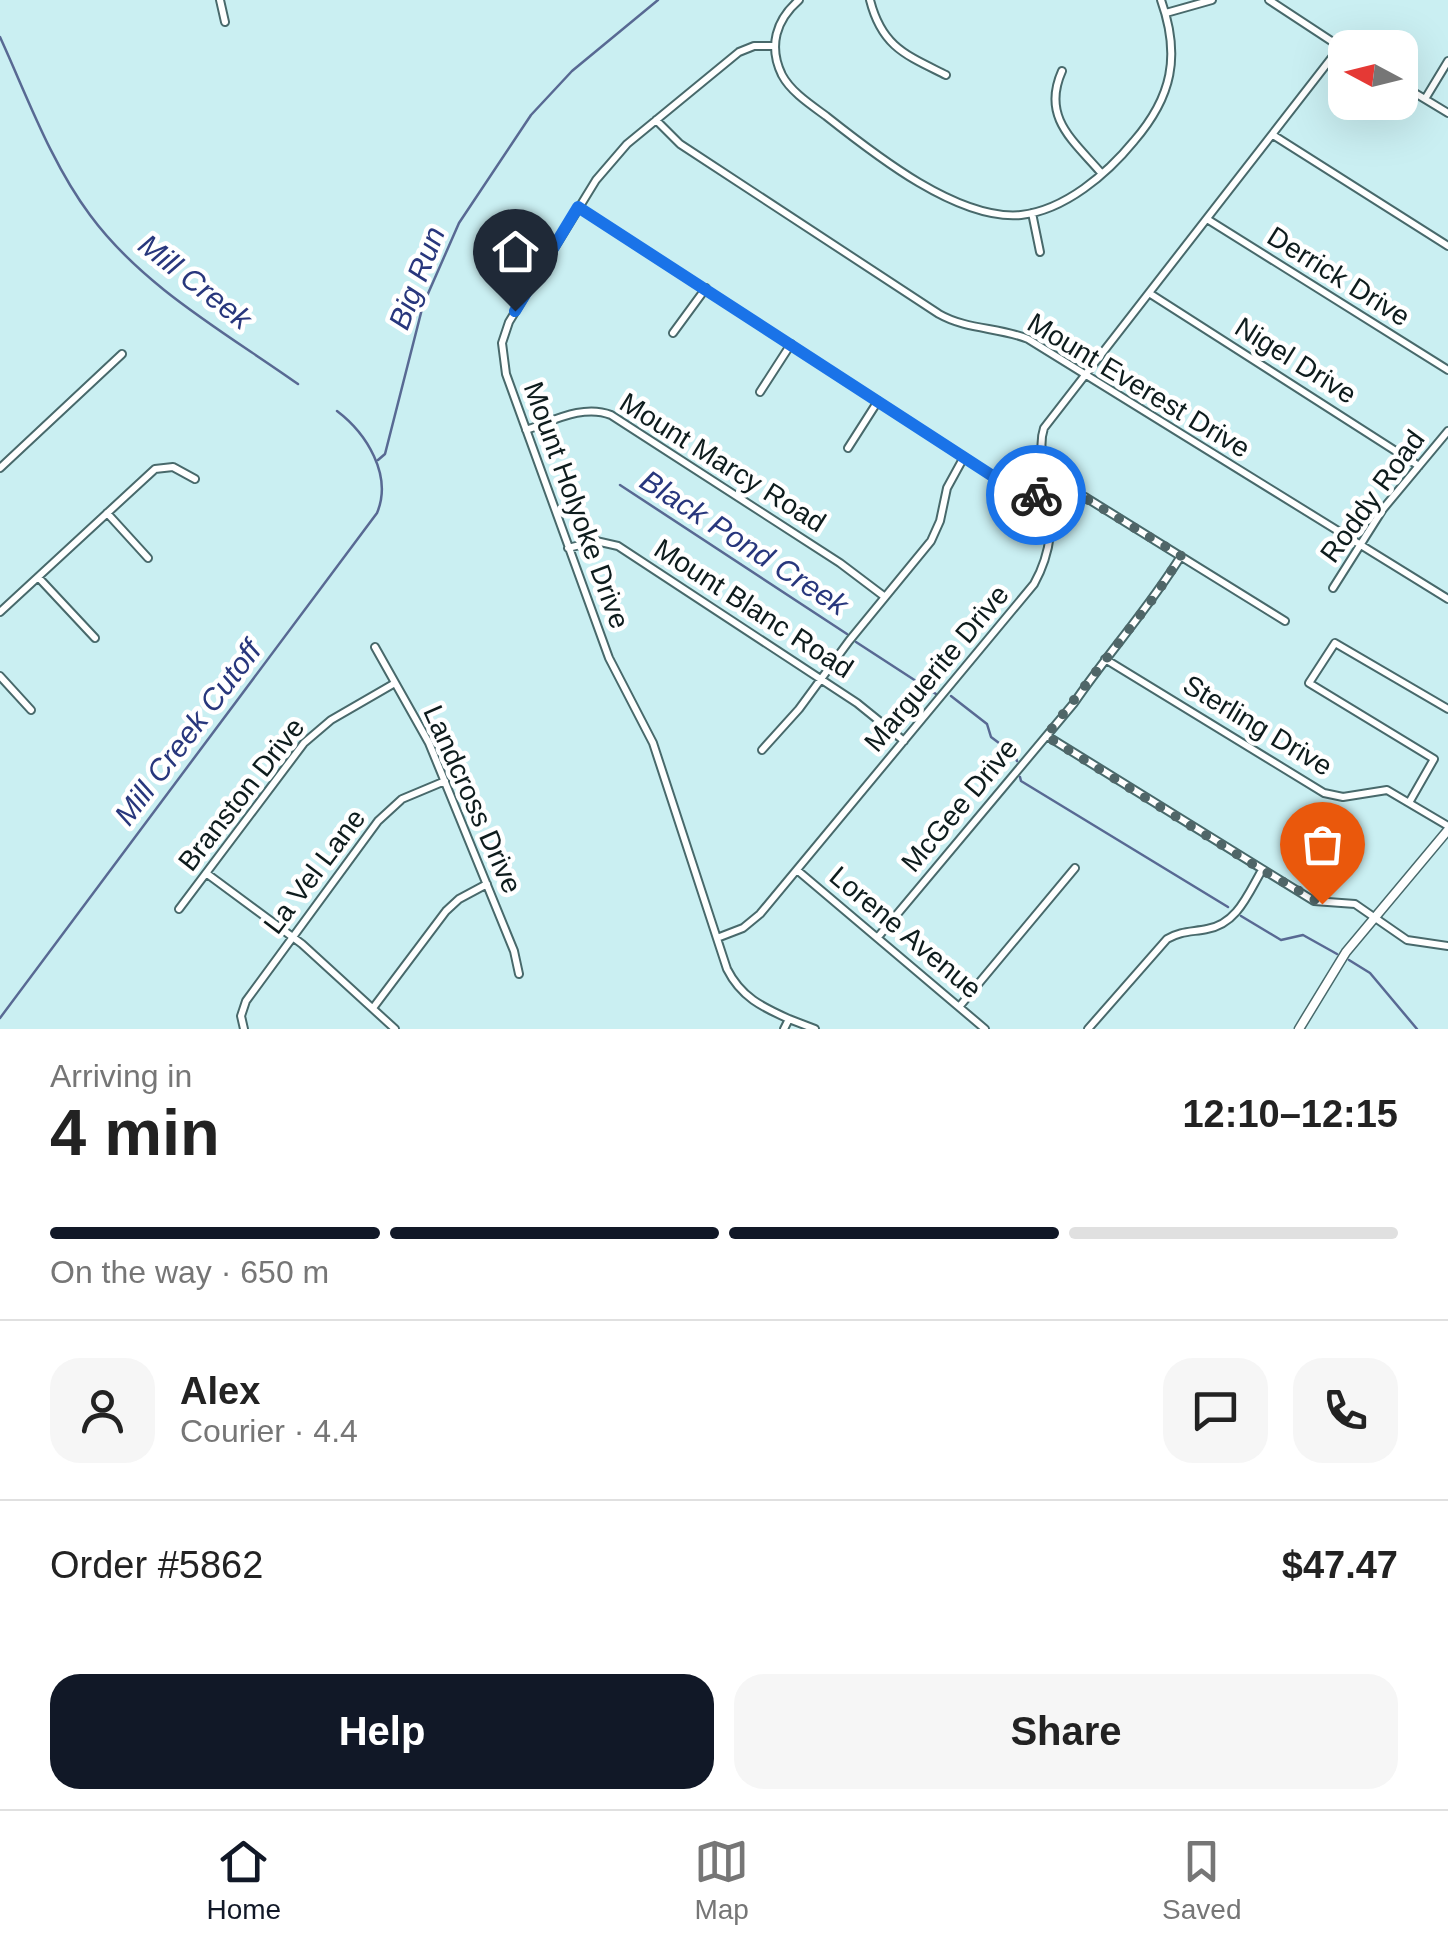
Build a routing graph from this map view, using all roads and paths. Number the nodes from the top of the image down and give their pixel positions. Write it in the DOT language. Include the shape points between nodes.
graph roads {
  1 [pos="220,0"];
  2 [pos="800,0"];
  3 [pos="870,0"];
  4 [pos="1161,0"];
  5 [pos="1212,0"];
  6 [pos="1270,0"];
  7 [pos="1166,13"];
  8 [pos="226,22"];
  9 [pos="1328,38"];
  10 [pos="775,46"];
  11 [pos="1448,61"];
  12 [pos="1328,67"];
  13 [pos="1062,71"];
  14 [pos="946,75"];
  15 [pos="1418,95"];
  16 [pos="1424,99"];
  17 [pos="1448,114"];
  18 [pos="656,120"];
  19 [pos="1273,135"];
  20 [pos="1102,174"];
  21 [pos="578,207"];
  22 [pos="1032,213"];
  23 [pos="1207,219"];
  24 [pos="1448,246"];
  25 [pos="1040,252"];
  26 [pos="706,288"];
  27 [pos="1149,293"];
  28 [pos="674,333"];
  29 [pos="791,344"];
  30 [pos="122,354"];
  31 [pos="1448,370"];
  32 [pos="1084,374"];
  33 [pos="760,392"];
  34 [pos="878,401"];
  35 [pos="526,430"];
  36 [pos="1448,431"];
  37 [pos="848,448"];
  38 [pos="964,457"];
  39 [pos="1419,466"];
  40 [pos="0,468"];
  41 [pos="195,480"];
  42 [pos="1050,493"];
  43 [pos="107,513"];
  44 [pos="1360,544"];
  45 [pos="568,548"];
  46 [pos="1181,556"];
  47 [pos="148,558"];
  48 [pos="38,577"];
  49 [pos="1333,588"];
  50 [pos="885,597"];
  51 [pos="1448,599"];
  52 [pos="2,607"];
  53 [pos="1285,620"];
  54 [pos="95,638"];
  55 [pos="375,647"];
  56 [pos="1105,659"];
  57 [pos="0,676"];
  58 [pos="821,679"];
  59 [pos="396,683"];
  60 [pos="1448,709"];
  61 [pos="31,710"];
  62 [pos="1046,736"];
  63 [pos="904,741"];
  64 [pos="762,750"];
  65 [pos="445,781"];
  66 [pos="1410,801"];
  67 [pos="1448,828"];
  68 [pos="1076,868"];
  69 [pos="797,870"];
  70 [pos="1262,870"];
  71 [pos="206,874"];
  72 [pos="487,884"];
  73 [pos="179,909"];
  74 [pos="1375,916"];
  75 [pos="878,937"];
  76 [pos="292,938"];
  77 [pos="717,938"];
  78 [pos="1448,946"];
  79 [pos="518,974"];
  80 [pos="959,1006"];
  81 [pos="373,1008"];
  82 [pos="789,1019"];
  83 [pos="244,1029"];
  84 [pos="395,1029"];
  85 [pos="784,1029"];
  86 [pos="815,1029"];
  87 [pos="985,1029"];
  88 [pos="1088,1029"];
  89 [pos="1298,1029"];
  1 -- 8 [label="street"];
  2 -- 10 [label="street" via="778,25"];
  3 -- 14 [label="street" via="892,45"];
  4 -- 7 [label="street"];
  5 -- 7 [label="street"];
  6 -- 9 [label="street"];
  7 -- 20 [label="street" via="1172,58 1163,99 1150,123"];
  10 -- 18 [label="street, Mount Holyoke Drive" via="738,52"];
  10 -- 22 [label="street" via="783,77 795,92 865,147 974,208"];
  11 -- 16 [label="street"];
  12 -- 19 [label="street, Marguerite Drive"];
  13 -- 20 [label="street" via="1054,94 1059,122"];
  15 -- 16 [label="street"];
  16 -- 17 [label="street"];
  18 -- 21 [label="street, Mount Holyoke Drive" via="618,154"];
  18 -- 32 [label="street, Mount Everest Drive" via="680,144 939,314 1016,334"];
  19 -- 23 [label="street, Marguerite Drive"];
  19 -- 24 [label="street"];
  20 -- 22 [label="street"];
  21 -- 26 [label="street"];
  21 -- 35 [label="street, Mount Holyoke Drive" via="504,335 503,362"];
  22 -- 25 [label="street"];
  23 -- 27 [label="street, Marguerite Drive"];
  23 -- 31 [label="street, Derrick Drive"];
  26 -- 28 [label="street"];
  26 -- 29 [label="street"];
  27 -- 32 [label="street, Marguerite Drive"];
  27 -- 39 [label="street, Nigel Drive"];
  29 -- 33 [label="street"];
  29 -- 34 [label="street"];
  30 -- 40 [label="street"];
  32 -- 42 [label="street, Marguerite Drive" via="1042,434"];
  32 -- 44 [label="street, Mount Everest Drive"];
  34 -- 37 [label="street"];
  34 -- 38 [label="street"];
  35 -- 45 [label="street, Mount Holyoke Drive"];
  35 -- 50 [label="street, Mount Marcy Road" via="580,412 611,414"];
  36 -- 39 [label="street, Roddy Road"];
  38 -- 42 [label="street" via="1018,492"];
  38 -- 50 [label="street" via="934,536"];
  39 -- 44 [label="street, Roddy Road"];
  41 -- 43 [label="street" via="160,468"];
  42 -- 46 [label="street" via="1085,498"];
  42 -- 63 [label="street, Marguerite Drive" via="1050,539 1034,584"];
  43 -- 47 [label="street"];
  43 -- 48 [label="street"];
  44 -- 49 [label="street, Roddy Road"];
  44 -- 51 [label="street, Mount Everest Drive"];
  45 -- 58 [label="street, Mount Blanc Road" via="596,541 618,546"];
  45 -- 77 [label="street, Mount Holyoke Drive" via="609,658 653,744"];
  46 -- 53 [label="street"];
  46 -- 56 [label="street, McGee Drive"];
  48 -- 52 [label="street"];
  48 -- 54 [label="street"];
  50 -- 58 [label="street"];
  55 -- 59 [label="street, Landcross Drive"];
  56 -- 62 [label="street, McGee Drive"];
  56 -- 66 [label="street, Sterling Drive" via="1324,793 1387,790"];
  57 -- 61 [label="street"];
  58 -- 63 [label="street, Mount Blanc Road"];
  58 -- 64 [label="street"];
  59 -- 65 [label="street, Landcross Drive"];
  59 -- 71 [label="street, Branston Drive" via="330,720 304,743"];
  60 -- 66 [label="street" via="1335,643 1309,683 1434,758"];
  62 -- 70 [label="street"];
  62 -- 75 [label="street, McGee Drive"];
  63 -- 69 [label="street, Marguerite Drive"];
  65 -- 72 [label="street, Landcross Drive"];
  65 -- 76 [label="street, La Vel Lane" via="389,810"];
  66 -- 67 [label="street, Sterling Drive"];
  67 -- 74 [label="street"];
  68 -- 80 [label="street"];
  69 -- 75 [label="street, Lorene Avenue"];
  69 -- 77 [label="street, Marguerite Drive" via="754,920"];
  70 -- 74 [label="street" via="1318,902 1355,904"];
  70 -- 88 [label="street" via="1228,922 1167,939"];
  71 -- 73 [label="street, Branston Drive"];
  71 -- 76 [label="street"];
  72 -- 79 [label="street, Landcross Drive"];
  72 -- 81 [label="street" via="446,912"];
  74 -- 78 [label="street" via="1416,943"];
  74 -- 89 [label="street"];
  75 -- 80 [label="street, Lorene Avenue"];
  76 -- 81 [label="street"];
  76 -- 83 [label="street, La Vel Lane" via="246,1001"];
  77 -- 82 [label="street, Mount Holyoke Drive" via="729,975 758,1006"];
  80 -- 87 [label="street, Lorene Avenue"];
  81 -- 84 [label="street"];
  82 -- 85 [label="street"];
  82 -- 86 [label="street"];
}
